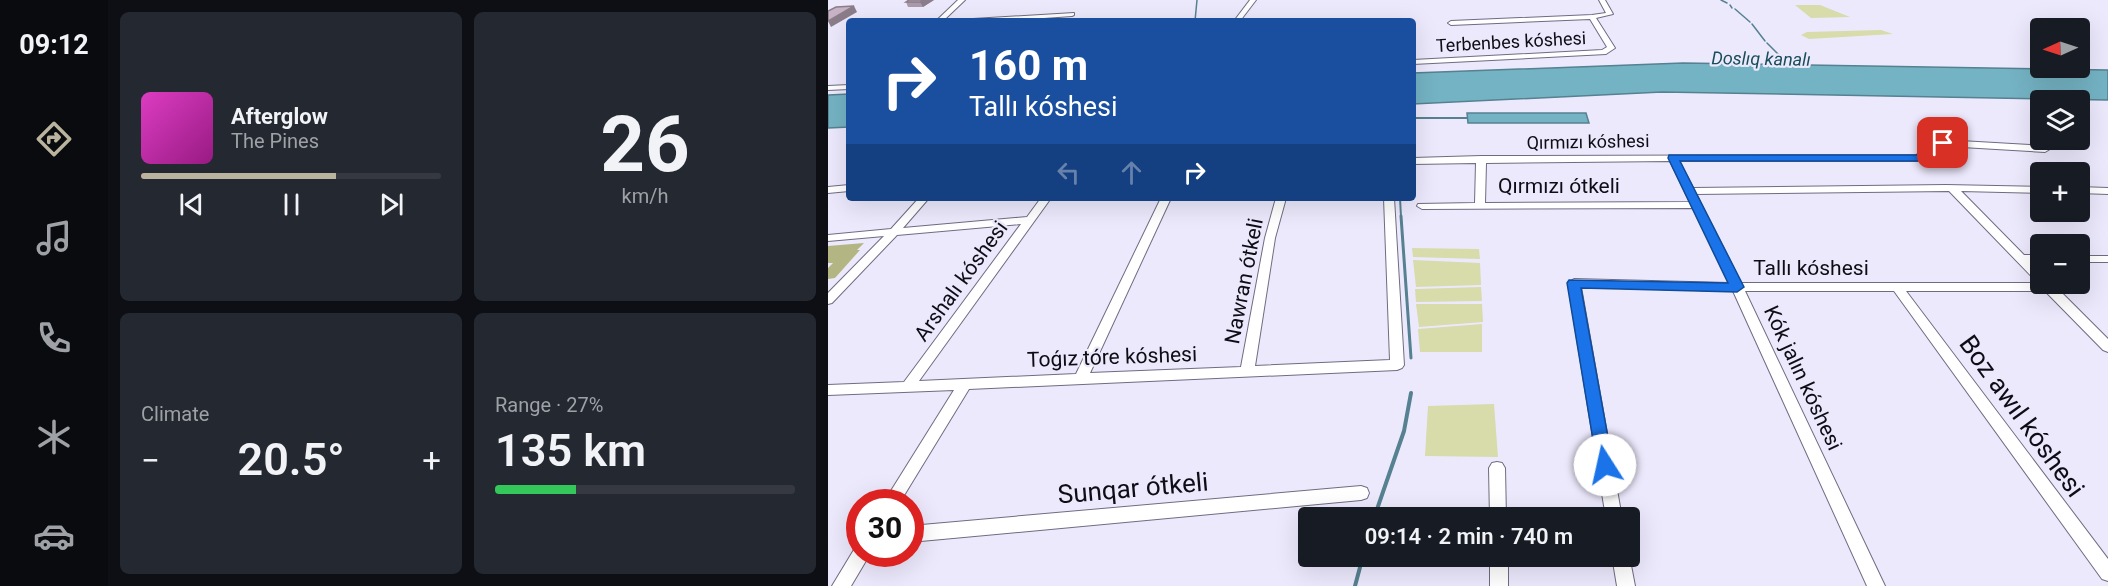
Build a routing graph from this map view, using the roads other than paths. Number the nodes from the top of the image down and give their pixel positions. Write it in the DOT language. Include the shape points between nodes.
graph roads {
  1 [pos="962,0"];
  2 [pos="1253,0"];
  3 [pos="1602,0"];
  4 [pos="1592,17"];
  5 [pos="942,18"];
  6 [pos="1029,18"];
  7 [pos="1069,18"];
  8 [pos="1239,18"];
  9 [pos="1451,23"];
  10 [pos="1416,62"];
  11 [pos="846,87"];
  12 [pos="828,88"];
  13 [pos="2030,148"];
  14 [pos="1673,158"];
  15 [pos="1481,159"];
  16 [pos="1416,161"];
  17 [pos="846,188"];
  18 [pos="1952,188"];
  19 [pos="828,190"];
  20 [pos="2030,190"];
  21 [pos="2090,190"];
  22 [pos="1690,191"];
  23 [pos="2108,191"];
  24 [pos="921,201"];
  25 [pos="1044,201"];
  26 [pos="1165,201"];
  27 [pos="1280,201"];
  28 [pos="1389,201"];
  29 [pos="1697,205"];
  30 [pos="1422,206"];
  31 [pos="1480,206"];
  32 [pos="1030,220"];
  33 [pos="895,231"];
  34 [pos="828,238"];
  35 [pos="2021,258"];
  36 [pos="2030,258"];
  37 [pos="2090,259"];
  38 [pos="2108,259"];
  39 [pos="2030,267"];
  40 [pos="2030,283"];
  41 [pos="1737,287"];
  42 [pos="1897,287"];
  43 [pos="2056,294"];
  44 [pos="828,300"];
  45 [pos="2108,347"];
  46 [pos="1247,372"];
  47 [pos="1080,380"];
  48 [pos="965,384"];
  49 [pos="908,386"];
  50 [pos="828,390"];
  51 [pos="1497,468"];
  52 [pos="900,489"];
  53 [pos="1361,494"];
  54 [pos="1498,507"];
  55 [pos="1612,507"];
  56 [pos="924,533"];
  57 [pos="853,567"];
  58 [pos="1498,567"];
  59 [pos="1623,567"];
  60 [pos="2108,573"];
  61 [pos="841,586"];
  62 [pos="1499,586"];
  63 [pos="1626,586"];
  64 [pos="1876,586"];
  1 -- 5 [label="street"];
  2 -- 8 [label="street"];
  3 -- 4 [label="street, Terbenbes kóshesi" via="1610,14"];
  4 -- 9 [label="street"];
  4 -- 10 [label="street, Terbenbes kóshesi" via="1611,48 1603,52"];
  6 -- 7 [label="street" via="1072,14"];
  11 -- 12 [label="street"];
  13 -- 14 [label="street, Qırmızı kóshesi" via="1943,143 1937,152 1917,158"];
  14 -- 15 [label="street, Qırmızı kóshesi"];
  14 -- 22 [label="street, Kók jalın kóshesi"];
  15 -- 16 [label="street, Qırmızı kóshesi"];
  15 -- 31 [label="street"];
  17 -- 19 [label="street"];
  18 -- 20 [label="street"];
  18 -- 22 [label="street"];
  18 -- 35 [label="street"];
  21 -- 23 [label="street"];
  22 -- 29 [label="street, Kók jalın kóshesi"];
  24 -- 33 [label="street"];
  25 -- 32 [label="street, Arshalı kóshesi"];
  26 -- 47 [label="street"];
  27 -- 46 [label="street, Nawran ótkeli"];
  28 -- 46 [label="street, Toǵız tóre kóshesi" via="1397,365"];
  29 -- 31 [label="street, Qırmızı ótkeli"];
  29 -- 41 [label="street, Kók jalın kóshesi"];
  30 -- 31 [label="street, Qırmızı ótkeli"];
  32 -- 33 [label="street"];
  32 -- 49 [label="street, Arshalı kóshesi"];
  33 -- 34 [label="street"];
  33 -- 44 [label="street"];
  35 -- 36 [label="street"];
  35 -- 39 [label="street"];
  37 -- 38 [label="street"];
  40 -- 42 [label="street, Tallı kóshesi"];
  41 -- 42 [label="street, Tallı kóshesi"];
  41 -- 55 [label="street, Tallı kóshesi" via="1574,283"];
  41 -- 64 [label="street, Kók jalın kóshesi"];
  42 -- 60 [label="street, Boz awıl kóshesi"];
  43 -- 45 [label="street"];
  46 -- 47 [label="street, Toǵız tóre kóshesi"];
  47 -- 48 [label="street, Toǵız tóre kóshesi"];
  48 -- 49 [label="street, Toǵız tóre kóshesi"];
  48 -- 52 [label="street"];
  49 -- 50 [label="street, Toǵız tóre kóshesi"];
  51 -- 54 [label="street"];
  53 -- 56 [label="street, Sunqar ótkeli"];
  57 -- 61 [label="street"];
  58 -- 62 [label="street"];
  59 -- 63 [label="street"];
}
